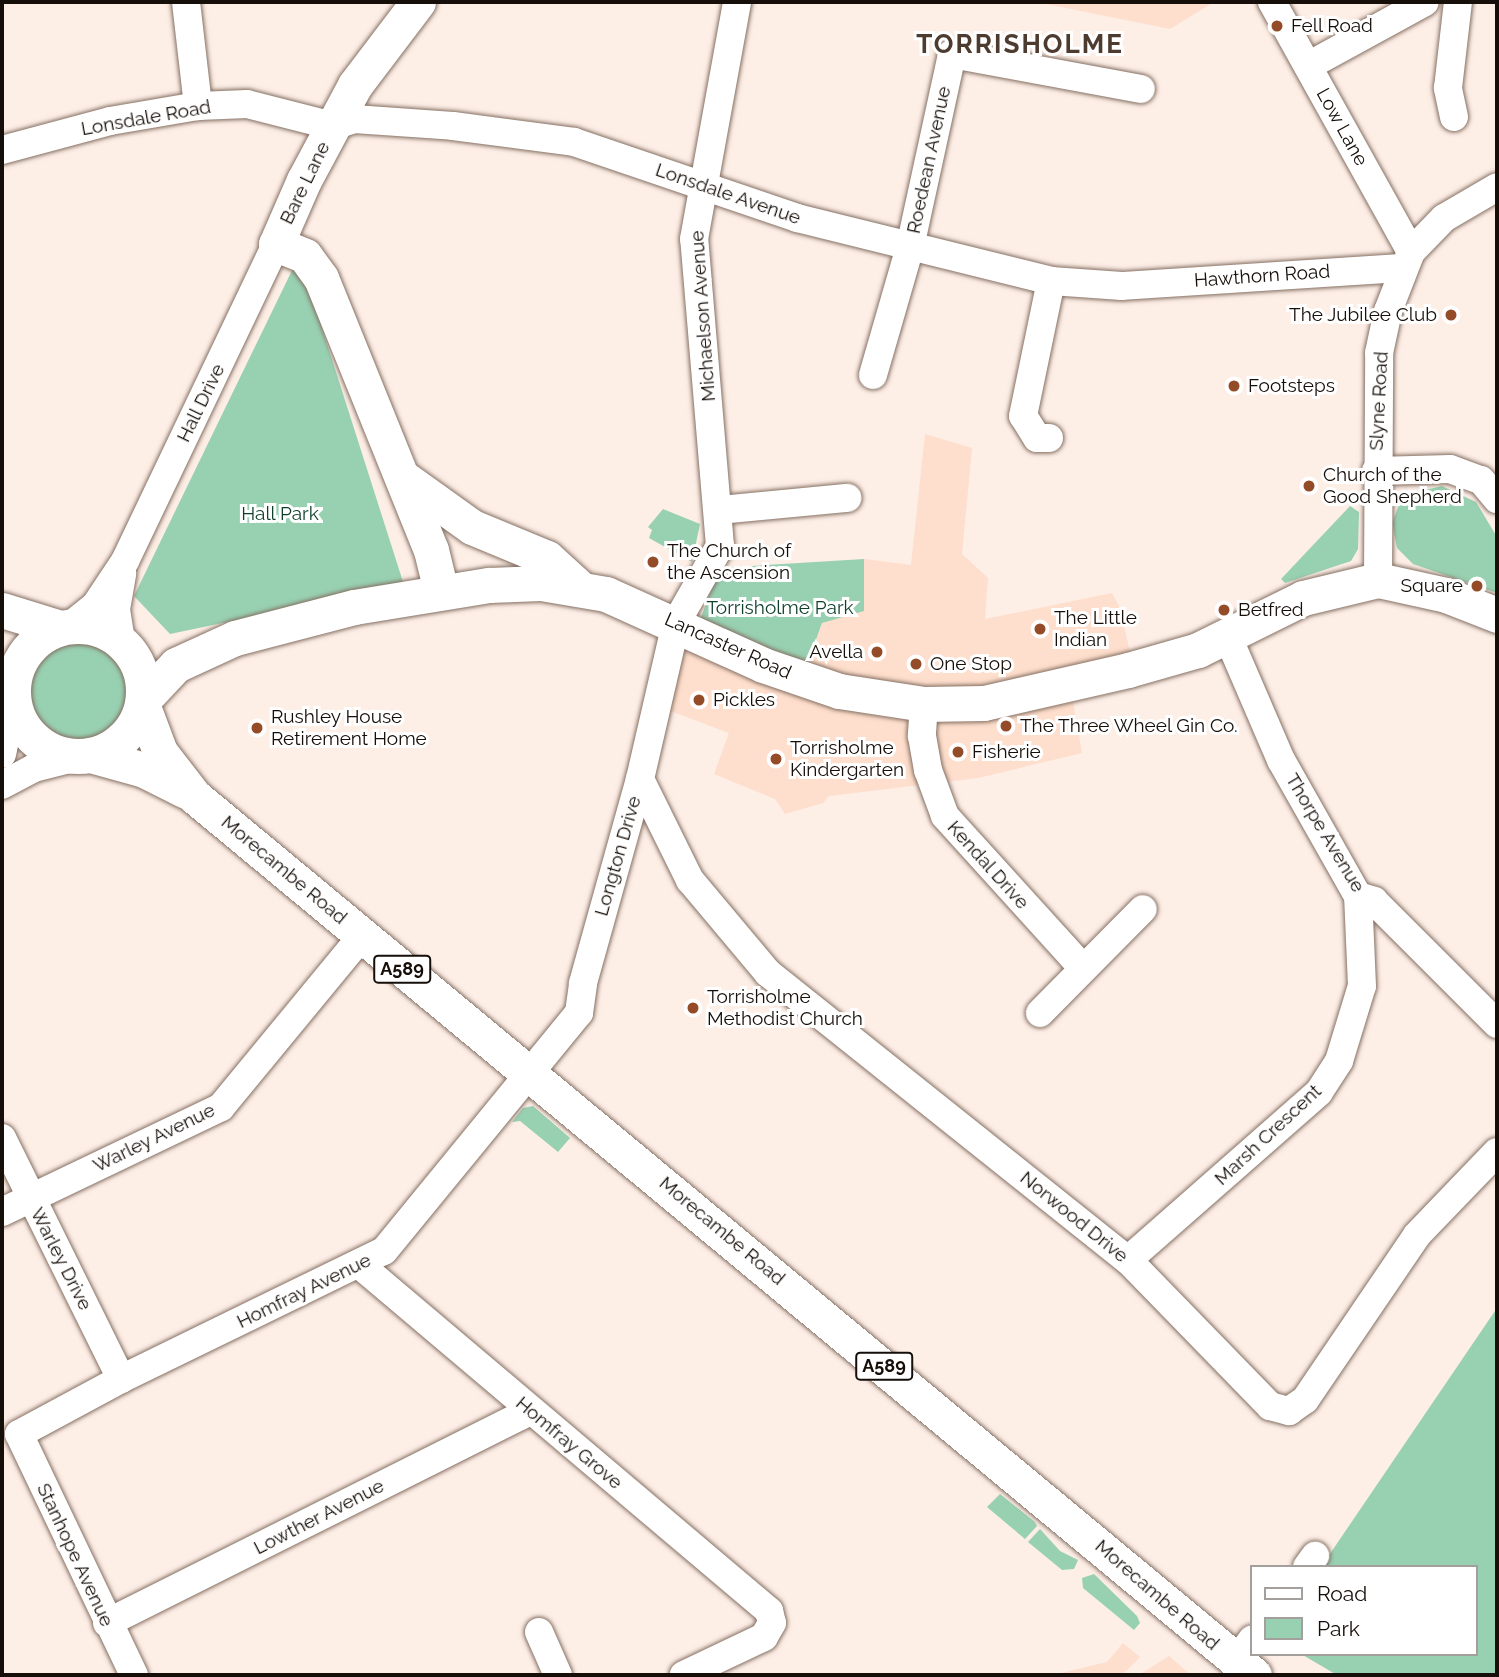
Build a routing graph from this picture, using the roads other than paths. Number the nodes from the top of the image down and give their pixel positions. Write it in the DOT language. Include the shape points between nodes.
graph roads {
  1 [pos="186,2"];
  2 [pos="418,2"];
  3 [pos="737,2"];
  4 [pos="1272,2"];
  5 [pos="1425,2"];
  6 [pos="1458,2"];
  7 [pos="1307,66"];
  8 [pos="1141,89"];
  9 [pos="198,106"];
  10 [pos="1454,117"];
  11 [pos="333,126"];
  12 [pos="2,150"];
  13 [pos="701,184"];
  14 [pos="1497,187"];
  15 [pos="276,244"];
  16 [pos="910,247"];
  17 [pos="1406,260"];
  18 [pos="1051,281"];
  19 [pos="1122,286"];
  20 [pos="873,375"];
  21 [pos="1049,438"];
  22 [pos="1376,471"];
  23 [pos="402,477"];
  24 [pos="1492,482"];
  25 [pos="847,498"];
  26 [pos="719,510"];
  27 [pos="124,561"];
  28 [pos="1378,580"];
  29 [pos="579,587"];
  30 [pos="441,591"];
  31 [pos="2,610"];
  32 [pos="1497,615"];
  33 [pos="676,623"];
  34 [pos="65,627"];
  35 [pos="1228,637"];
  36 [pos="235,638"];
  37 [pos="121,642"];
  38 [pos="10,688"];
  39 [pos="142,702"];
  40 [pos="924,704"];
  41 [pos="2,754"];
  42 [pos="88,755"];
  43 [pos="640,779"];
  44 [pos="2,785"];
  45 [pos="194,796"];
  46 [pos="1358,896"];
  47 [pos="1143,909"];
  48 [pos="362,936"];
  49 [pos="1082,967"];
  50 [pos="1040,1013"];
  51 [pos="1497,1024"];
  52 [pos="530,1073"];
  53 [pos="2,1138"];
  54 [pos="1497,1152"];
  55 [pos="30,1197"];
  56 [pos="2,1212"];
  57 [pos="1128,1260"];
  58 [pos="360,1265"];
  59 [pos="121,1379"];
  60 [pos="530,1411"];
  61 [pos="19,1434"];
  62 [pos="107,1623"];
  63 [pos="540,1632"];
  64 [pos="1247,1665"];
  65 [pos="134,1675"];
  66 [pos="558,1675"];
  67 [pos="684,1675"];
  1 -- 9 [label="street"];
  2 -- 11 [label="main road, Bare Lane" via="355,85"];
  3 -- 13 [label="street, Michaelson Avenue"];
  4 -- 7 [label="street, Low Lane"];
  5 -- 7 [label="street"];
  6 -- 10 [label="street" via="1448,88"];
  7 -- 17 [label="street, Low Lane"];
  8 -- 16 [label="street, Roedean Avenue" via="952,54"];
  9 -- 11 [label="street, Lonsdale Road" via="270,108"];
  9 -- 12 [label="street, Lonsdale Road" via="110,121"];
  11 -- 13 [label="street, Lonsdale Avenue" via="354,119 574,142"];
  11 -- 15 [label="main road, Bare Lane"];
  13 -- 16 [label="street, Lonsdale Avenue" via="797,218"];
  13 -- 26 [label="street, Michaelson Avenue" via="694,239"];
  14 -- 17 [label="street, Slyne Road" via="1444,218"];
  15 -- 23 [label="main road, Bare Lane" via="315,266"];
  15 -- 27 [label="street, Hall Drive"];
  16 -- 18 [label="street, Lonsdale Avenue"];
  16 -- 20 [label="street"];
  17 -- 19 [label="street, Hawthorn Road"];
  17 -- 22 [label="street, Slyne Road" via="1379,354"];
  18 -- 19 [label="street, Lonsdale Avenue"];
  18 -- 21 [label="street" via="1023,416 1037,438"];
  22 -- 24 [label="street" via="1450,469"];
  22 -- 28 [label="street, Slyne Road"];
  23 -- 29 [label="main road" via="472,527 547,558"];
  23 -- 30 [label="main road, Bare Lane" via="432,550"];
  25 -- 26 [label="street"];
  26 -- 33 [label="street, Michaelson Avenue" via="720,546"];
  27 -- 34 [label="street, Hall Drive" via="95,606"];
  27 -- 37 [label="street, Hall Drive" via="116,609"];
  28 -- 32 [label="main road, Lancaster Road" via="1446,596"];
  28 -- 35 [label="main road, Lancaster Road" via="1303,598"];
  29 -- 30 [label="main road, Lancaster Road" via="520,583"];
  29 -- 33 [label="main road, Lancaster Road"];
  30 -- 36 [label="main road, Lancaster Road" via="354,607"];
  31 -- 34 [label="main road"];
  33 -- 40 [label="main road, Lancaster Road" via="763,665 839,691"];
  33 -- 43 [label="street, Longton Drive"];
  34 -- 37 [label="main road" via="91,627"];
  34 -- 38 [label="main road" via="38,640 22,658"];
  35 -- 40 [label="main road, Lancaster Road" via="1198,650 1041,694 984,703"];
  35 -- 46 [label="street, Thorpe Avenue" via="1281,760"];
  36 -- 37 [label="main road, Lancaster Road" via="178,646"];
  36 -- 39 [label="main road, Lancaster Road" via="176,665"];
  37 -- 39 [label="main road, A589" via="139,667"];
  38 -- 41 [label="street"];
  38 -- 42 [label="main road, A589" via="28,732 44,746"];
  39 -- 42 [label="main road" via="122,739"];
  39 -- 45 [label="main road, Morecambe Road / A589" via="160,752"];
  40 -- 49 [label="street, Kendal Drive" via="922,736 928,770 945,816"];
  42 -- 44 [label="street" via="34,768"];
  42 -- 45 [label="main road, Morecambe Road / A589" via="144,770"];
  43 -- 52 [label="street, Longton Drive" via="583,983 579,1013"];
  43 -- 57 [label="street, Norwood Drive" via="690,880 768,973"];
  45 -- 48 [label="main road, Morecambe Road / A589"];
  46 -- 51 [label="street, Thorpe Avenue" via="1374,901"];
  46 -- 57 [label="street, Marsh Crescent" via="1362,986 1339,1061 1319,1092"];
  47 -- 49 [label="street"];
  48 -- 52 [label="main road, Morecambe Road / A589"];
  48 -- 55 [label="street, Warley Avenue" via="222,1107"];
  49 -- 50 [label="street"];
  52 -- 58 [label="street, Homfray Avenue" via="400,1234"];
  52 -- 64 [label="main road, Morecambe Road / A589"];
  53 -- 55 [label="street, Warley Drive"];
  54 -- 57 [label="street, Norwood Drive" via="1417,1235 1305,1400 1289,1411 1270,1406"];
  55 -- 56 [label="street, Warley Avenue"];
  55 -- 59 [label="street, Warley Drive"];
  58 -- 59 [label="street, Homfray Avenue"];
  58 -- 60 [label="street, Homfray Grove"];
  59 -- 61 [label="street, Homfray Avenue"];
  60 -- 62 [label="street, Lowther Avenue"];
  60 -- 67 [label="street, Homfray Grove" via="759,1600 772,1623 754,1644"];
  61 -- 62 [label="street, Stanhope Avenue"];
  62 -- 65 [label="street, Stanhope Avenue"];
  63 -- 66 [label="street"];
}
